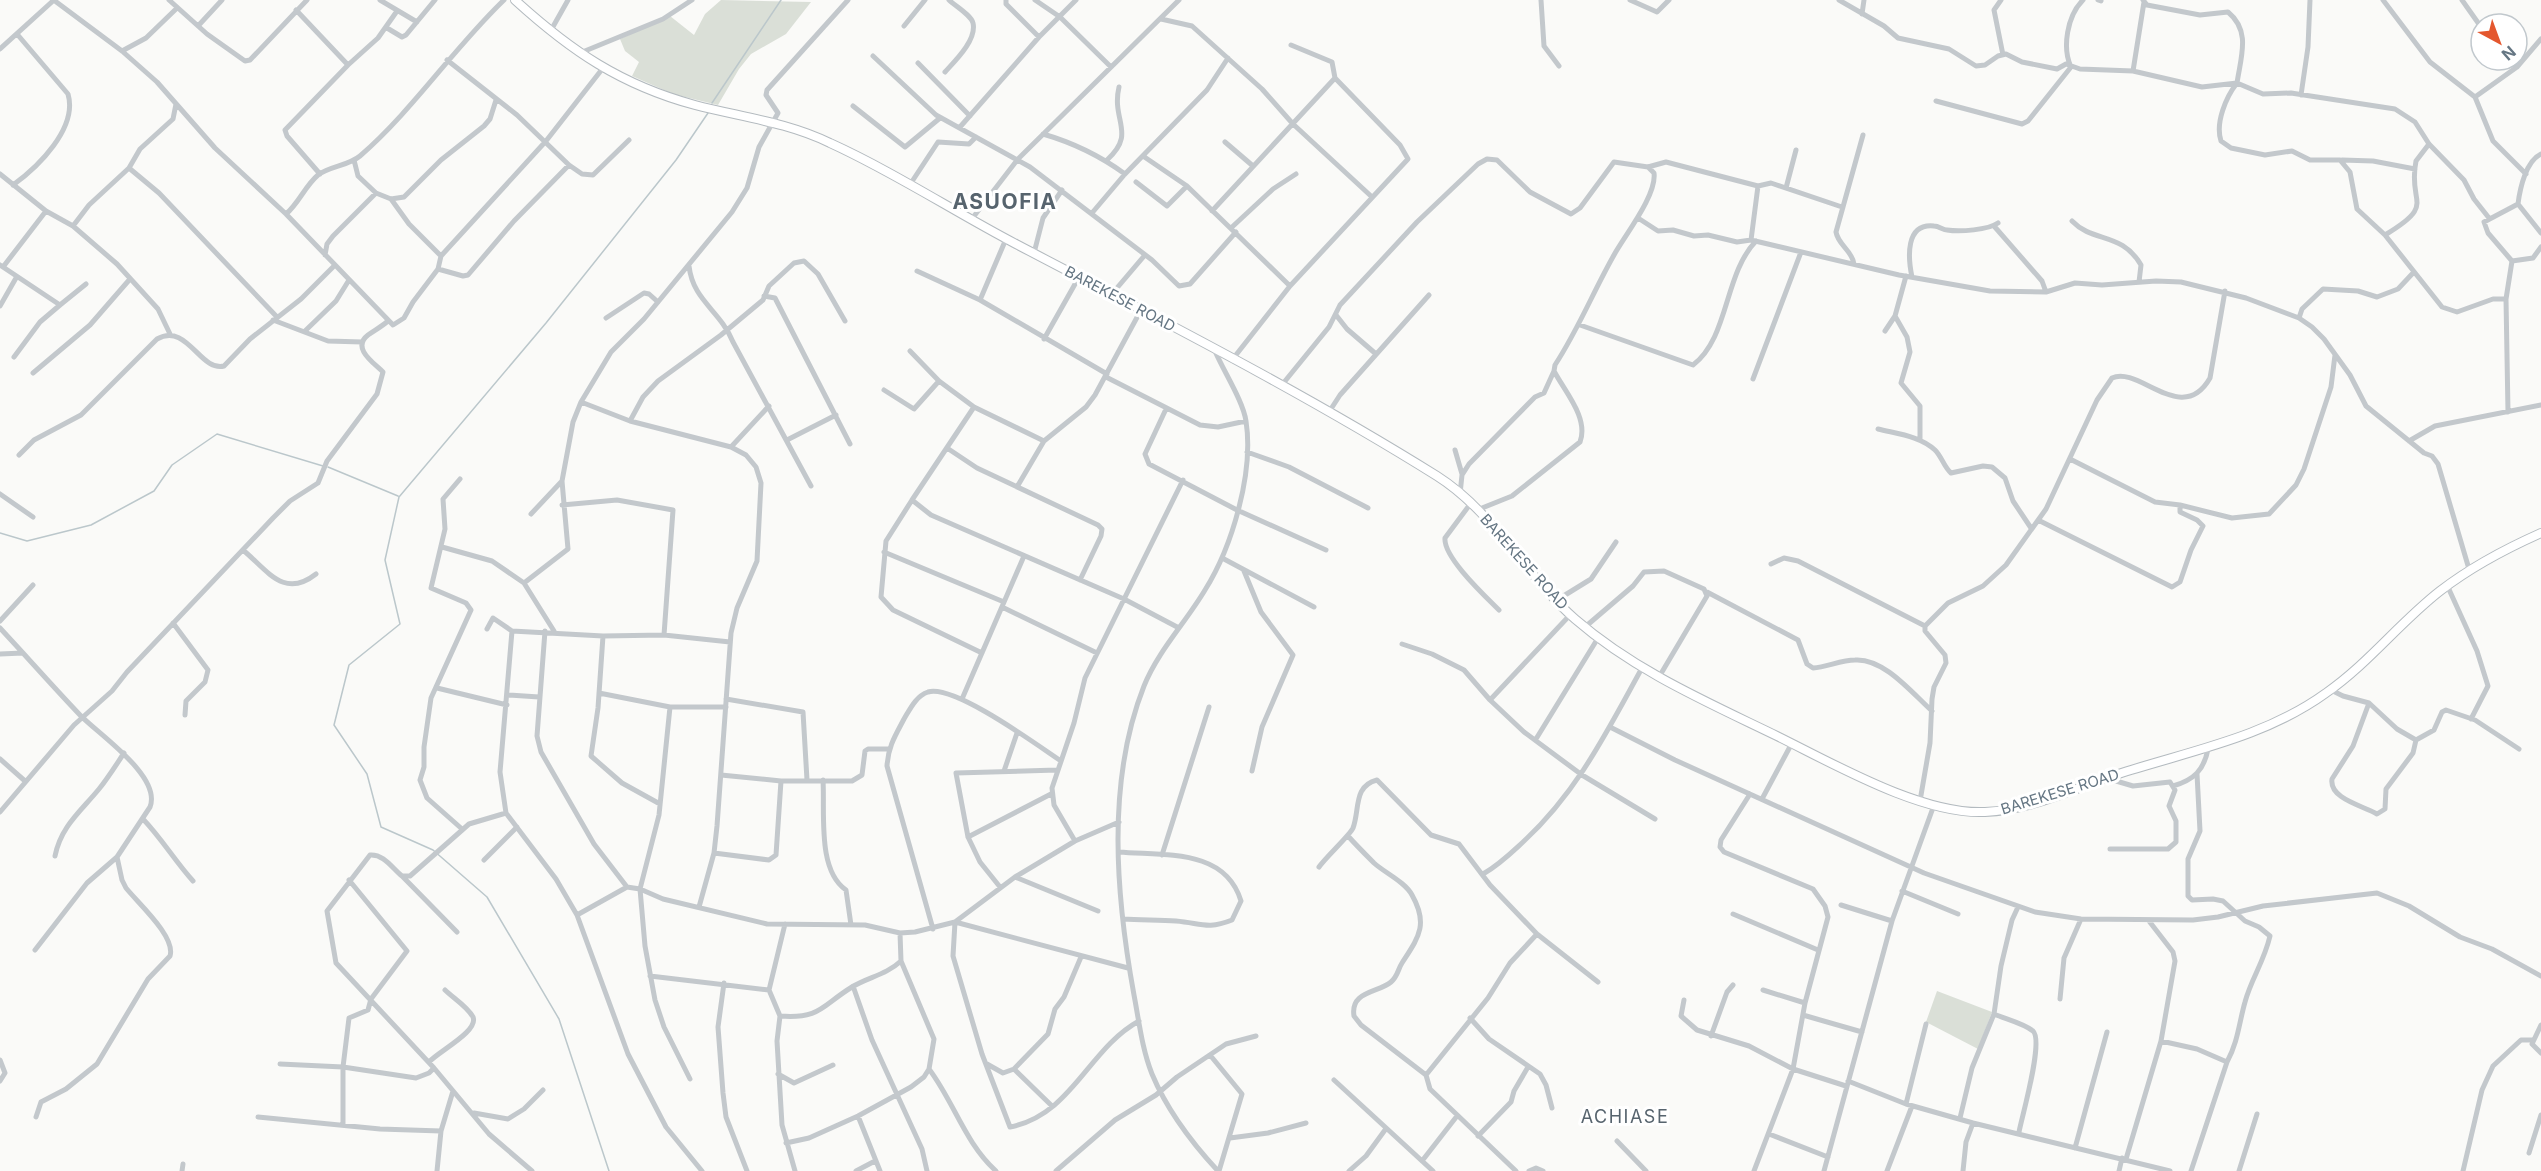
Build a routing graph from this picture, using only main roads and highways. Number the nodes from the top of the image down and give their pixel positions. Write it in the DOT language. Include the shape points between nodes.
graph roads {
  1 [pos="515,0"];
  2 [pos="2541,533"];
  1 -- 2 [label="main road, BAREKESE ROAD" via="578,54 603,68 674,99 773,121 820,138 911,183 971,220 1329,412 1446,482 1478,510 1570,615 1642,668 1838,767 1934,805 1964,812 2004,810 2208,749 2273,724 2331,690 2469,569"];
}
